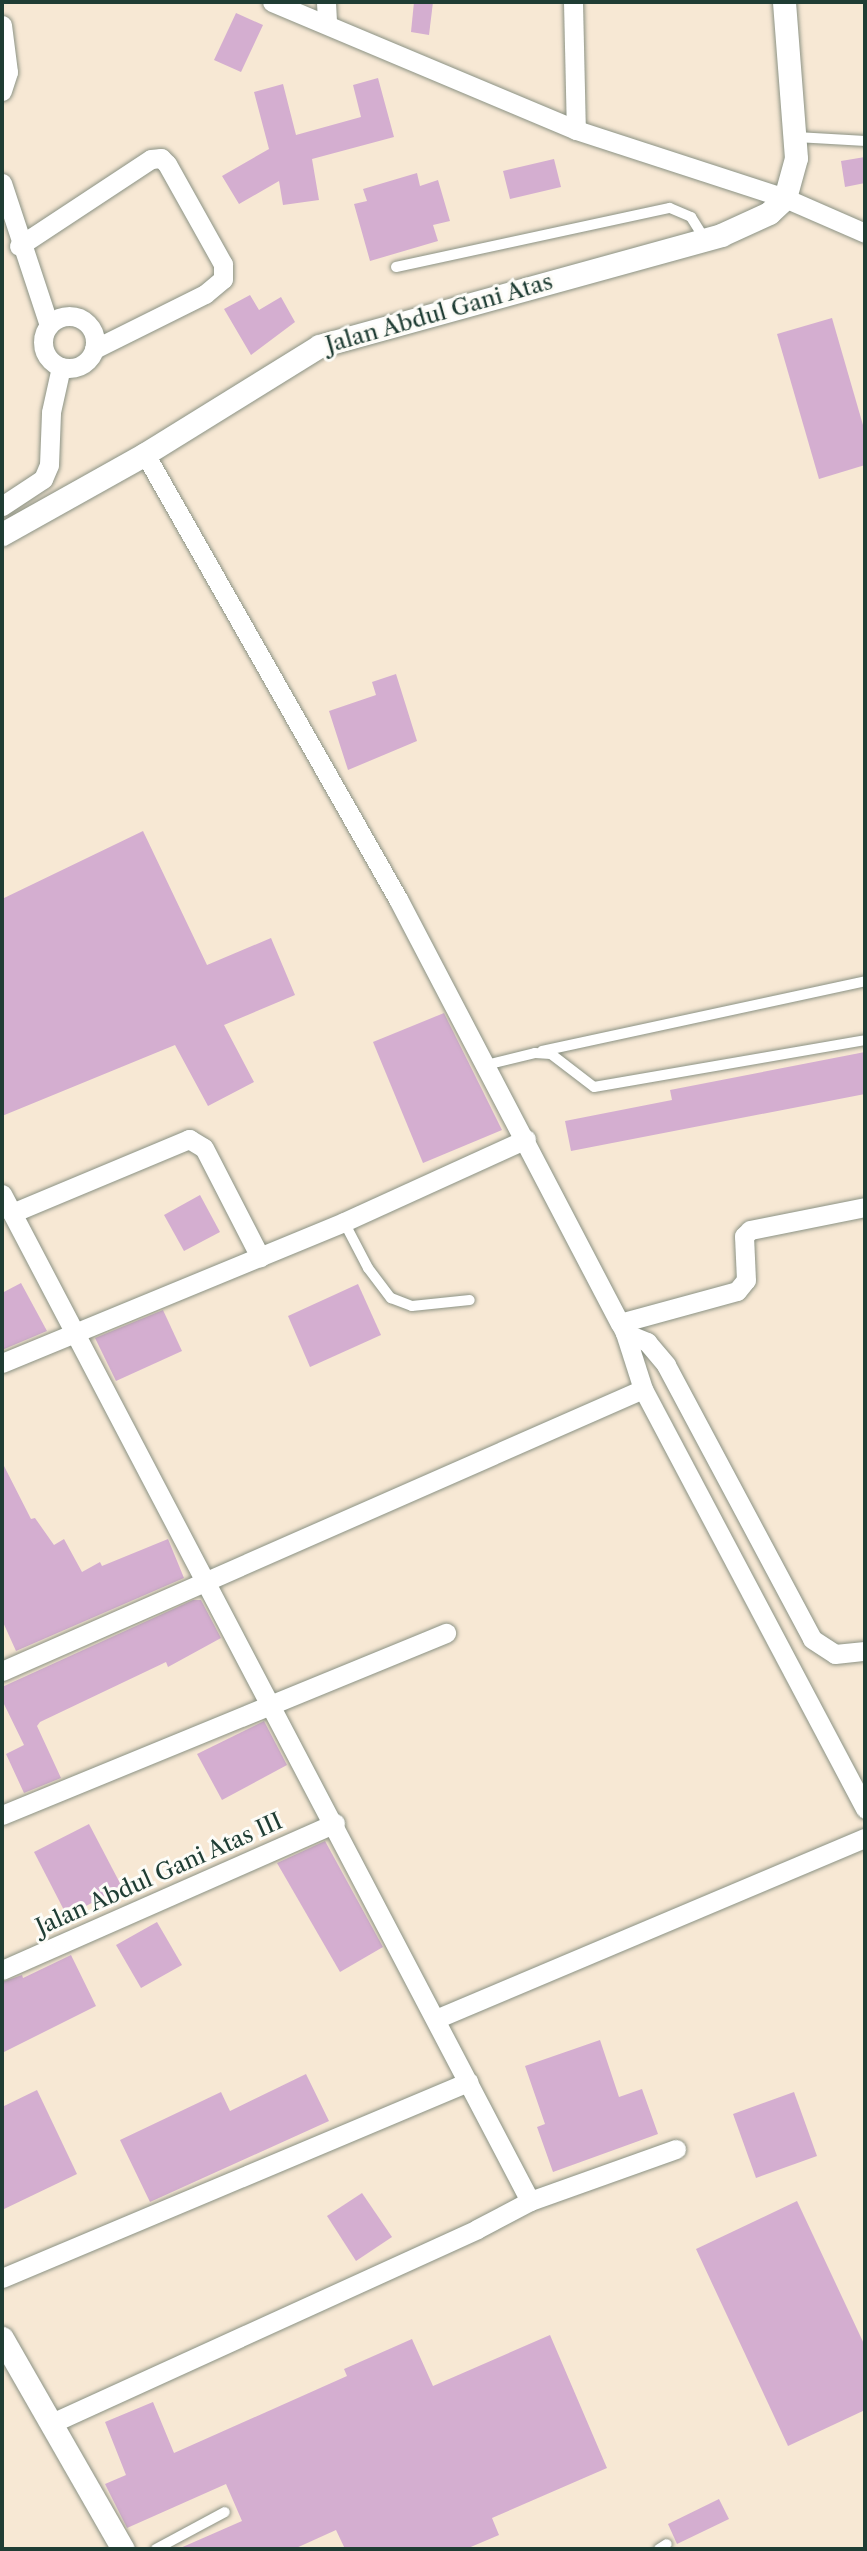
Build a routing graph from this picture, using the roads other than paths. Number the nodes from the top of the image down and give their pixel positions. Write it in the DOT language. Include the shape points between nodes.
graph roads {
  1 [pos="272,2"];
  2 [pos="326,2"];
  3 [pos="573,2"];
  4 [pos="784,2"];
  5 [pos="327,23"];
  6 [pos="2,26"];
  7 [pos="2,91"];
  8 [pos="576,130"];
  9 [pos="797,137"];
  10 [pos="865,141"];
  11 [pos="2,183"];
  12 [pos="785,198"];
  13 [pos="865,233"];
  14 [pos="705,239"];
  15 [pos="19,246"];
  16 [pos="396,267"];
  17 [pos="49,325"];
  18 [pos="94,349"];
  19 [pos="61,367"];
  20 [pos="145,454"];
  21 [pos="2,507"];
  22 [pos="5,533"];
  23 [pos="865,981"];
  24 [pos="865,1040"];
  25 [pos="535,1053"];
  26 [pos="486,1065"];
  27 [pos="526,1139"];
  28 [pos="2,1195"];
  29 [pos="865,1207"];
  30 [pos="12,1213"];
  31 [pos="344,1222"];
  32 [pos="260,1257"];
  33 [pos="470,1300"];
  34 [pos="622,1328"];
  35 [pos="75,1333"];
  36 [pos="2,1363"];
  37 [pos="643,1390"];
  38 [pos="202,1582"];
  39 [pos="446,1633"];
  40 [pos="865,1651"];
  41 [pos="2,1671"];
  42 [pos="271,1706"];
  43 [pos="865,1809"];
  44 [pos="2,1815"];
  45 [pos="335,1823"];
  46 [pos="865,1838"];
  47 [pos="2,1970"];
  48 [pos="438,2018"];
  49 [pos="468,2082"];
  50 [pos="676,2149"];
  51 [pos="530,2201"];
  52 [pos="2,2278"];
  53 [pos="2,2338"];
  54 [pos="52,2423"];
  55 [pos="225,2512"];
  56 [pos="123,2549"];
  57 [pos="156,2549"];
  1 -- 5 [label="street"];
  2 -- 5 [label="street"];
  3 -- 8 [label="street"];
  4 -- 9 [label="street"];
  5 -- 8 [label="street"];
  6 -- 7 [label="street" via="8,72"];
  8 -- 12 [label="street"];
  9 -- 10 [label="lane"];
  9 -- 12 [label="street"];
  11 -- 15 [label="street"];
  12 -- 13 [label="street"];
  12 -- 14 [label="street, Jalan Abdul Gani Atas" via="769,213"];
  14 -- 16 [label="lane" via="691,216 670,208"];
  14 -- 20 [label="street, Jalan Abdul Gani Atas" via="348,334 295,359"];
  15 -- 17 [label="street"];
  15 -- 18 [label="street" via="151,159 167,163 223,264 223,279 205,294"];
  17 -- 18 [label="street" via="67,316 86,322"];
  17 -- 19 [label="street" via="43,344 52,362"];
  18 -- 19 [label="street" via="81,365"];
  19 -- 21 [label="street" via="51,412 49,465 43,479"];
  20 -- 22 [label="street, Jalan Abdul Gani Atas"];
  20 -- 26 [label="street" via="398,900"];
  21 -- 22 [label="street"];
  23 -- 25 [label="lane"];
  24 -- 25 [label="lane" via="594,1087 577,1078 556,1056"];
  25 -- 26 [label="lane"];
  26 -- 27 [label="street"];
  27 -- 31 [label="street"];
  27 -- 34 [label="street"];
  28 -- 30 [label="street"];
  29 -- 34 [label="street" via="750,1230 744,1236 746,1280 737,1291"];
  30 -- 32 [label="street" via="190,1139 204,1148"];
  30 -- 35 [label="street"];
  31 -- 32 [label="street"];
  31 -- 33 [label="lane" via="368,1268 391,1298 412,1306"];
  32 -- 35 [label="street"];
  34 -- 37 [label="street"];
  34 -- 40 [label="street" via="647,1342 666,1365 813,1639 835,1654"];
  35 -- 36 [label="street"];
  35 -- 38 [label="street"];
  37 -- 38 [label="street"];
  37 -- 43 [label="street"];
  38 -- 41 [label="street"];
  38 -- 42 [label="street"];
  39 -- 42 [label="street"];
  42 -- 44 [label="street"];
  42 -- 45 [label="street"];
  45 -- 47 [label="street, Jalan Abdul Gani Atas III"];
  45 -- 48 [label="street"];
  46 -- 48 [label="street"];
  48 -- 49 [label="street"];
  49 -- 51 [label="street"];
  49 -- 52 [label="street"];
  50 -- 51 [label="street"];
  51 -- 54 [label="street"];
  53 -- 54 [label="street"];
  54 -- 56 [label="street"];
  55 -- 57 [label="lane"];
}
